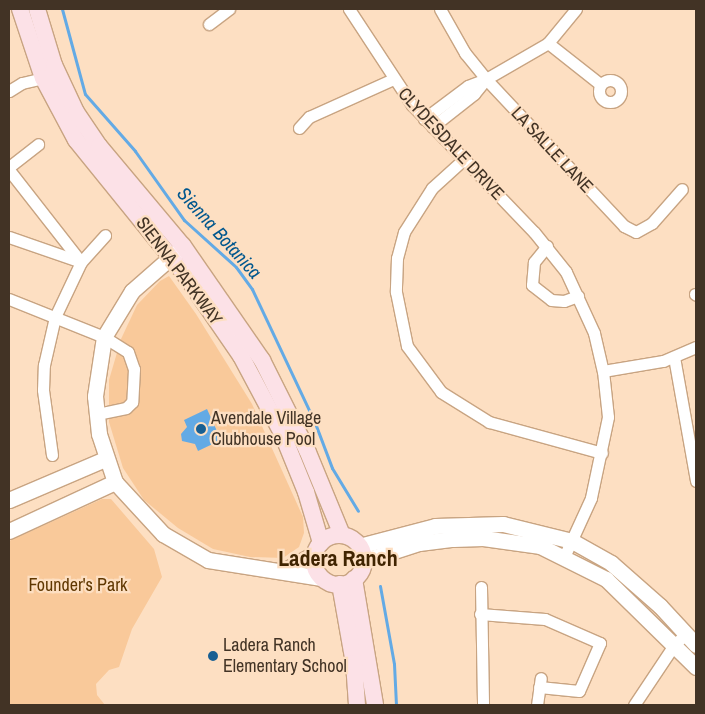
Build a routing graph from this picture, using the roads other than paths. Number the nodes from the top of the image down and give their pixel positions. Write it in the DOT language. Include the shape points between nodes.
graph roads {
  1 [pos="20,9"];
  2 [pos="37,9"];
  3 [pos="229,9"];
  4 [pos="349,9"];
  5 [pos="440,9"];
  6 [pos="576,9"];
  7 [pos="209,24"];
  8 [pos="548,44"];
  9 [pos="50,77"];
  10 [pos="393,79"];
  11 [pos="486,80"];
  12 [pos="600,84"];
  13 [pos="9,91"];
  14 [pos="428,123"];
  15 [pos="299,128"];
  16 [pos="38,144"];
  17 [pos="464,160"];
  18 [pos="9,168"];
  19 [pos="682,188"];
  20 [pos="105,235"];
  21 [pos="9,236"];
  22 [pos="183,246"];
  23 [pos="547,246"];
  24 [pos="169,256"];
  25 [pos="81,262"];
  26 [pos="578,296"];
  27 [pos="9,299"];
  28 [pos="55,317"];
  29 [pos="104,337"];
  30 [pos="696,347"];
  31 [pos="674,357"];
  32 [pos="604,371"];
  33 [pos="97,414"];
  34 [pos="602,453"];
  35 [pos="52,455"];
  36 [pos="106,458"];
  37 [pos="696,481"];
  38 [pos="115,482"];
  39 [pos="9,500"];
  40 [pos="9,531"];
  41 [pos="342,535"];
  42 [pos="572,541"];
  43 [pos="318,549"];
  44 [pos="361,554"];
  45 [pos="564,557"];
  46 [pos="283,571"];
  47 [pos="322,578"];
  48 [pos="347,582"];
  49 [pos="481,587"];
  50 [pos="480,614"];
  51 [pos="691,640"];
  52 [pos="674,645"];
  53 [pos="696,667"];
  54 [pos="357,705"];
  55 [pos="375,705"];
  56 [pos="483,705"];
  57 [pos="537,705"];
  58 [pos="634,705"];
  1 -- 9 [label="main road, SIENNA PARKWAY"];
  2 -- 9 [label="main road, SIENNA PARKWAY"];
  3 -- 7 [label="street"];
  4 -- 10 [label="street, CLYDESDALE DRIVE"];
  5 -- 11 [label="street, LA SALLE LANE" via="465,53"];
  6 -- 8 [label="street"];
  8 -- 11 [label="street"];
  8 -- 12 [label="street"];
  9 -- 13 [label="street" via="22,83"];
  9 -- 22 [label="main road, SIENNA PARKWAY" via="99,146"];
  9 -- 24 [label="main road, SIENNA PARKWAY" via="76,140"];
  10 -- 14 [label="street, CLYDESDALE DRIVE"];
  10 -- 15 [label="street" via="309,117"];
  11 -- 14 [label="street" via="474,94"];
  11 -- 19 [label="street, LA SALLE LANE" via="624,226 636,232 652,223"];
  14 -- 17 [label="street, CLYDESDALE DRIVE"];
  16 -- 18 [label="street"];
  17 -- 23 [label="street, CLYDESDALE DRIVE"];
  17 -- 34 [label="street" via="432,188 404,232 397,258 396,292 406,346 440,392 488,422"];
  18 -- 25 [label="street"];
  20 -- 25 [label="street"];
  21 -- 25 [label="street"];
  22 -- 24 [label="street"];
  22 -- 41 [label="main road, SIENNA PARKWAY" via="262,360 307,450"];
  23 -- 26 [label="street, CLYDESDALE DRIVE"];
  23 -- 26 [label="street" via="534,262 532,285 551,300 564,302"];
  24 -- 29 [label="street" via="132,291"];
  24 -- 43 [label="main road, SIENNA PARKWAY" via="241,356 282,433 306,492"];
  25 -- 28 [label="street"];
  26 -- 32 [label="street, CLYDESDALE DRIVE" via="594,333"];
  27 -- 28 [label="street"];
  28 -- 29 [label="street"];
  28 -- 35 [label="street" via="44,364 43,390"];
  29 -- 33 [label="street" via="96,396"];
  29 -- 33 [label="street" via="128,352 133,364 134,392 132,402 126,408"];
  30 -- 31 [label="street"];
  31 -- 32 [label="street"];
  31 -- 37 [label="street"];
  32 -- 34 [label="street, CLYDESDALE DRIVE" via="608,417"];
  33 -- 36 [label="street"];
  34 -- 42 [label="street, CLYDESDALE DRIVE" via="591,498"];
  36 -- 38 [label="street"];
  36 -- 39 [label="street"];
  38 -- 40 [label="street"];
  38 -- 46 [label="street" via="163,534 192,552 229,566"];
  41 -- 43 [label="main road" via="334,535"];
  41 -- 44 [label="main road"];
  42 -- 44 [label="street" via="503,524 435,526"];
  42 -- 45 [label="street, CLYDESDALE DRIVE"];
  42 -- 51 [label="street" via="611,563 660,606"];
  43 -- 46 [label="street"];
  43 -- 47 [label="main road, SIENNA PARKWAY" via="315,567"];
  44 -- 45 [label="street" via="419,543 483,538 540,546"];
  44 -- 48 [label="main road"];
  45 -- 52 [label="street" via="606,580"];
  46 -- 47 [label="street"];
  47 -- 48 [label="main road"];
  48 -- 54 [label="main road"];
  48 -- 55 [label="main road"];
  49 -- 50 [label="street"];
  50 -- 56 [label="street"];
  50 -- 57 [label="street" via="545,619 600,644 579,691 540,683"];
  51 -- 52 [label="street"];
  52 -- 53 [label="street"];
  52 -- 58 [label="street"];
}
